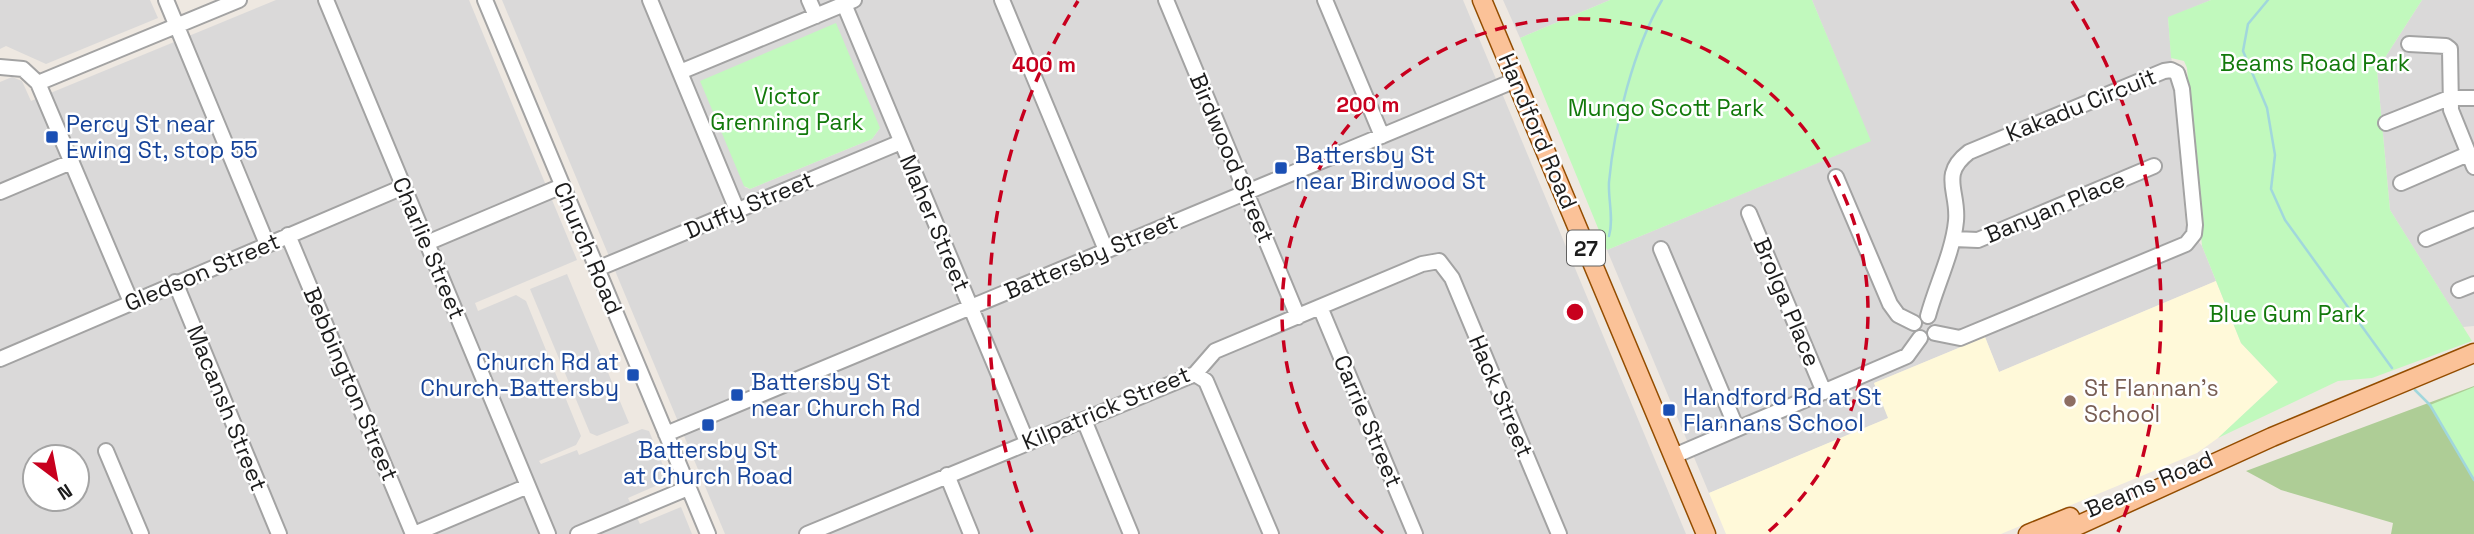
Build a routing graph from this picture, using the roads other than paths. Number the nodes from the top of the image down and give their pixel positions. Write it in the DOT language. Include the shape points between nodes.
graph roads {
  1 [pos="166,0"];
  2 [pos="239,0"];
  3 [pos="326,0"];
  4 [pos="485,0"];
  5 [pos="650,0"];
  6 [pos="809,0"];
  7 [pos="1002,0"];
  8 [pos="1166,0"];
  9 [pos="1325,0"];
  10 [pos="1482,0"];
  11 [pos="849,2"];
  12 [pos="816,16"];
  13 [pos="177,26"];
  14 [pos="2409,44"];
  15 [pos="0,67"];
  16 [pos="680,72"];
  17 [pos="1516,80"];
  18 [pos="37,83"];
  19 [pos="2449,98"];
  20 [pos="2474,98"];
  21 [pos="2386,123"];
  22 [pos="1382,136"];
  23 [pos="901,142"];
  24 [pos="2471,161"];
  25 [pos="71,162"];
  26 [pos="2154,166"];
  27 [pos="1836,177"];
  28 [pos="2401,183"];
  29 [pos="562,186"];
  30 [pos="403,187"];
  31 [pos="0,192"];
  32 [pos="1246,192"];
  33 [pos="737,210"];
  34 [pos="1749,213"];
  35 [pos="2474,219"];
  36 [pos="288,235"];
  37 [pos="1954,239"];
  38 [pos="2426,239"];
  39 [pos="427,243"];
  40 [pos="267,244"];
  41 [pos="1661,249"];
  42 [pos="1106,250"];
  43 [pos="1439,261"];
  44 [pos="597,269"];
  45 [pos="175,282"];
  46 [pos="2474,284"];
  47 [pos="2459,290"];
  48 [pos="131,302"];
  49 [pos="970,307"];
  50 [pos="1320,307"];
  51 [pos="1928,316"];
  52 [pos="1297,317"];
  53 [pos="1914,323"];
  54 [pos="1935,333"];
  55 [pos="1920,338"];
  56 [pos="2474,353"];
  57 [pos="0,359"];
  58 [pos="1195,374"];
  59 [pos="1824,392"];
  60 [pos="1084,420"];
  61 [pos="1737,429"];
  62 [pos="666,434"];
  63 [pos="2272,437"];
  64 [pos="1027,442"];
  65 [pos="106,451"];
  66 [pos="1674,456"];
  67 [pos="947,475"];
  68 [pos="528,486"];
  69 [pos="688,488"];
  70 [pos="141,534"];
  71 [pos="279,534"];
  72 [pos="414,534"];
  73 [pos="548,534"];
  74 [pos="578,534"];
  75 [pos="708,534"];
  76 [pos="807,534"];
  77 [pos="971,534"];
  78 [pos="1131,534"];
  79 [pos="1271,534"];
  80 [pos="1415,534"];
  81 [pos="1559,534"];
  82 [pos="1706,534"];
  83 [pos="2028,534"];
  84 [pos="2059,534"];
  1 -- 13 [label="street"];
  2 -- 13 [label="street"];
  3 -- 30 [label="street, Charlie Street"];
  4 -- 29 [label="street, Church Road"];
  5 -- 16 [label="street"];
  6 -- 12 [label="street"];
  7 -- 42 [label="street"];
  8 -- 32 [label="street, Birdwood Street"];
  9 -- 22 [label="street"];
  10 -- 17 [label="main road, Handford Road / 27"];
  11 -- 12 [label="street"];
  11 -- 23 [label="street, Maher Street"];
  12 -- 16 [label="street"];
  13 -- 18 [label="street"];
  13 -- 40 [label="street"];
  14 -- 19 [label="street" via="2448,47"];
  15 -- 18 [label="street" via="23,69"];
  16 -- 33 [label="street"];
  17 -- 22 [label="street, Battersby Street"];
  17 -- 66 [label="main road, Handford Road / 27"];
  18 -- 25 [label="street"];
  19 -- 20 [label="street"];
  19 -- 21 [label="street"];
  19 -- 24 [label="street"];
  22 -- 32 [label="street, Battersby Street"];
  23 -- 33 [label="street, Duffy Street"];
  23 -- 49 [label="street, Maher Street"];
  24 -- 28 [label="street"];
  25 -- 31 [label="street"];
  25 -- 48 [label="street"];
  26 -- 37 [label="street, Banyan Place" via="1978,240"];
  27 -- 53 [label="street" via="1890,304 1898,315"];
  29 -- 39 [label="street"];
  29 -- 44 [label="street, Church Road"];
  30 -- 36 [label="street, Gledson Street"];
  30 -- 39 [label="street, Charlie Street"];
  32 -- 42 [label="street, Battersby Street"];
  32 -- 52 [label="street, Birdwood Street"];
  33 -- 44 [label="street, Duffy Street"];
  34 -- 59 [label="street, Brolga Place"];
  35 -- 38 [label="street"];
  36 -- 40 [label="street, Gledson Street"];
  36 -- 72 [label="street, Bebbington Street"];
  37 -- 51 [label="street, Kakadu Circuit"];
  37 -- 54 [label="street, Kakadu Circuit" via="1951,178 1969,152 2164,71 2177,73 2194,225 2186,244 1960,338"];
  39 -- 68 [label="street, Charlie Street"];
  40 -- 45 [label="street, Gledson Street"];
  41 -- 61 [label="street"];
  42 -- 49 [label="street, Battersby Street"];
  43 -- 50 [label="street, Kilpatrick Street"];
  43 -- 81 [label="street, Hack Street" via="1452,278"];
  44 -- 62 [label="street, Church Road"];
  45 -- 48 [label="street, Gledson Street"];
  45 -- 71 [label="street, Macansh Street"];
  46 -- 47 [label="street"];
  48 -- 57 [label="street, Gledson Street"];
  49 -- 62 [label="street, Battersby Street"];
  49 -- 64 [label="street, Maher Street"];
  50 -- 52 [label="street, Kilpatrick Street"];
  50 -- 80 [label="street, Carrie Street"];
  51 -- 53 [label="street"];
  51 -- 54 [label="street" via="1936,323"];
  52 -- 58 [label="street, Kilpatrick Street" via="1215,351"];
  53 -- 55 [label="street"];
  54 -- 55 [label="street"];
  55 -- 59 [label="street" via="1907,356"];
  56 -- 63 [label="main road, Beams Road"];
  58 -- 60 [label="street, Kilpatrick Street"];
  58 -- 79 [label="street" via="1208,385"];
  59 -- 61 [label="street"];
  60 -- 64 [label="street, Kilpatrick Street"];
  60 -- 78 [label="street"];
  61 -- 66 [label="street"];
  62 -- 69 [label="street, Church Road"];
  63 -- 83 [label="main road, Beams Road"];
  63 -- 84 [label="main road, Beams Road"];
  64 -- 67 [label="street, Kilpatrick Street"];
  65 -- 70 [label="street"];
  66 -- 82 [label="main road, Handford Road / 27"];
  67 -- 76 [label="street, Kilpatrick Street"];
  67 -- 77 [label="street"];
  68 -- 72 [label="street"];
  68 -- 73 [label="street, Charlie Street"];
  69 -- 74 [label="street"];
  69 -- 75 [label="street, Church Road"];
}
